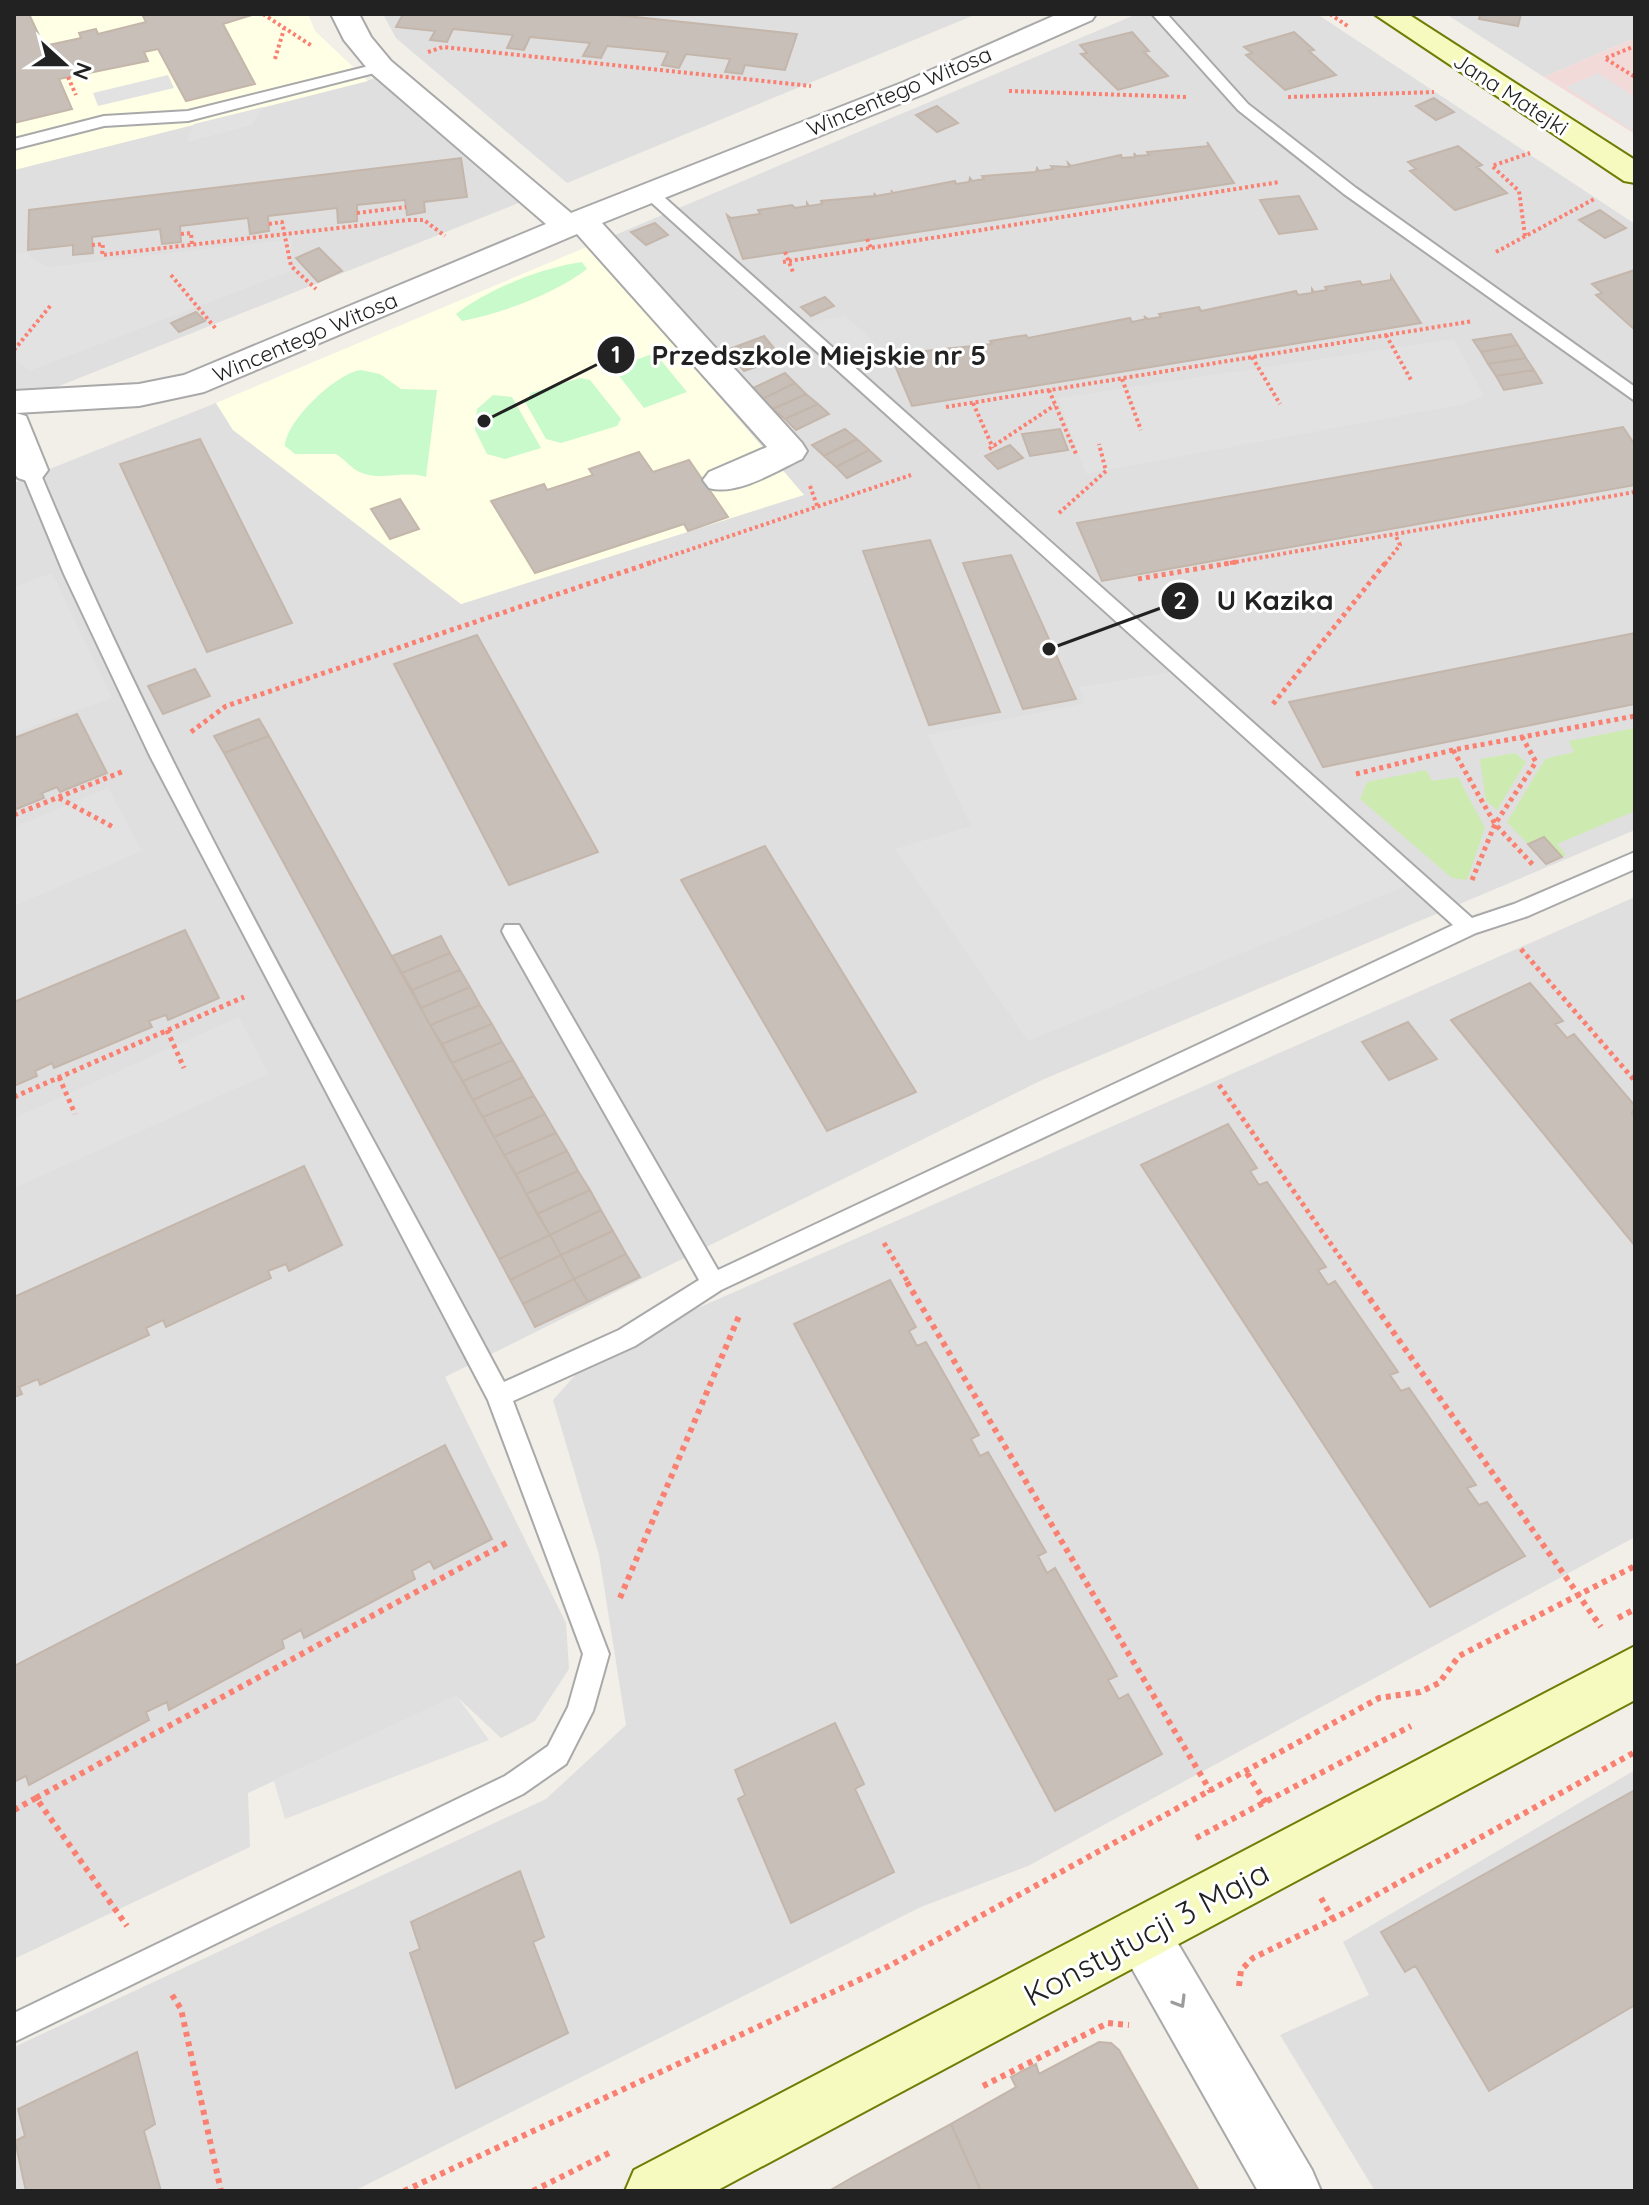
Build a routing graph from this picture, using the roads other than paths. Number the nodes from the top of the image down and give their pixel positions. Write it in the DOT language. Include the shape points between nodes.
graph roads {
  1 [pos="345,14"];
  2 [pos="1082,14"];
  3 [pos="1159,14"];
  4 [pos="1388,14"];
  5 [pos="381,67"];
  6 [pos="14,144"];
  7 [pos="1635,174"];
  8 [pos="649,192"];
  9 [pos="575,223"];
  10 [pos="1635,395"];
  11 [pos="14,402"];
  12 [pos="14,424"];
  13 [pos="30,470"];
  14 [pos="721,480"];
  15 [pos="1635,860"];
  16 [pos="1469,927"];
  17 [pos="512,931"];
  18 [pos="713,1283"];
  19 [pos="499,1396"];
  20 [pos="1635,1672"];
  21 [pos="1141,1935"];
  22 [pos="14,2028"];
  23 [pos="655,2191"];
  24 [pos="1291,2191"];
  1 -- 5 [label="street"];
  2 -- 8 [label="street, Wincentego Witosa" via="914,88"];
  3 -- 10 [label="lane" via="1243,107"];
  4 -- 7 [label="street, Jana Matejki"];
  5 -- 6 [label="lane" via="188,116 104,121"];
  5 -- 9 [label="street"];
  8 -- 9 [label="street, Wincentego Witosa"];
  8 -- 16 [label="lane"];
  9 -- 11 [label="street, Wincentego Witosa" via="192,384 139,395"];
  9 -- 14 [label="street" via="790,451"];
  12 -- 13 [label="street"];
  13 -- 19 [label="lane" via="160,756"];
  15 -- 16 [label="lane"];
  16 -- 18 [label="lane"];
  17 -- 18 [label="lane"];
  18 -- 19 [label="lane" via="627,1338"];
  19 -- 22 [label="lane" via="596,1654 580,1711 557,1755 514,1785"];
  20 -- 21 [label="street, Konstytucji 3 Maja"];
  21 -- 23 [label="street, Konstytucji 3 Maja"];
  21 -- 24 [label="street, one-way"];
}
